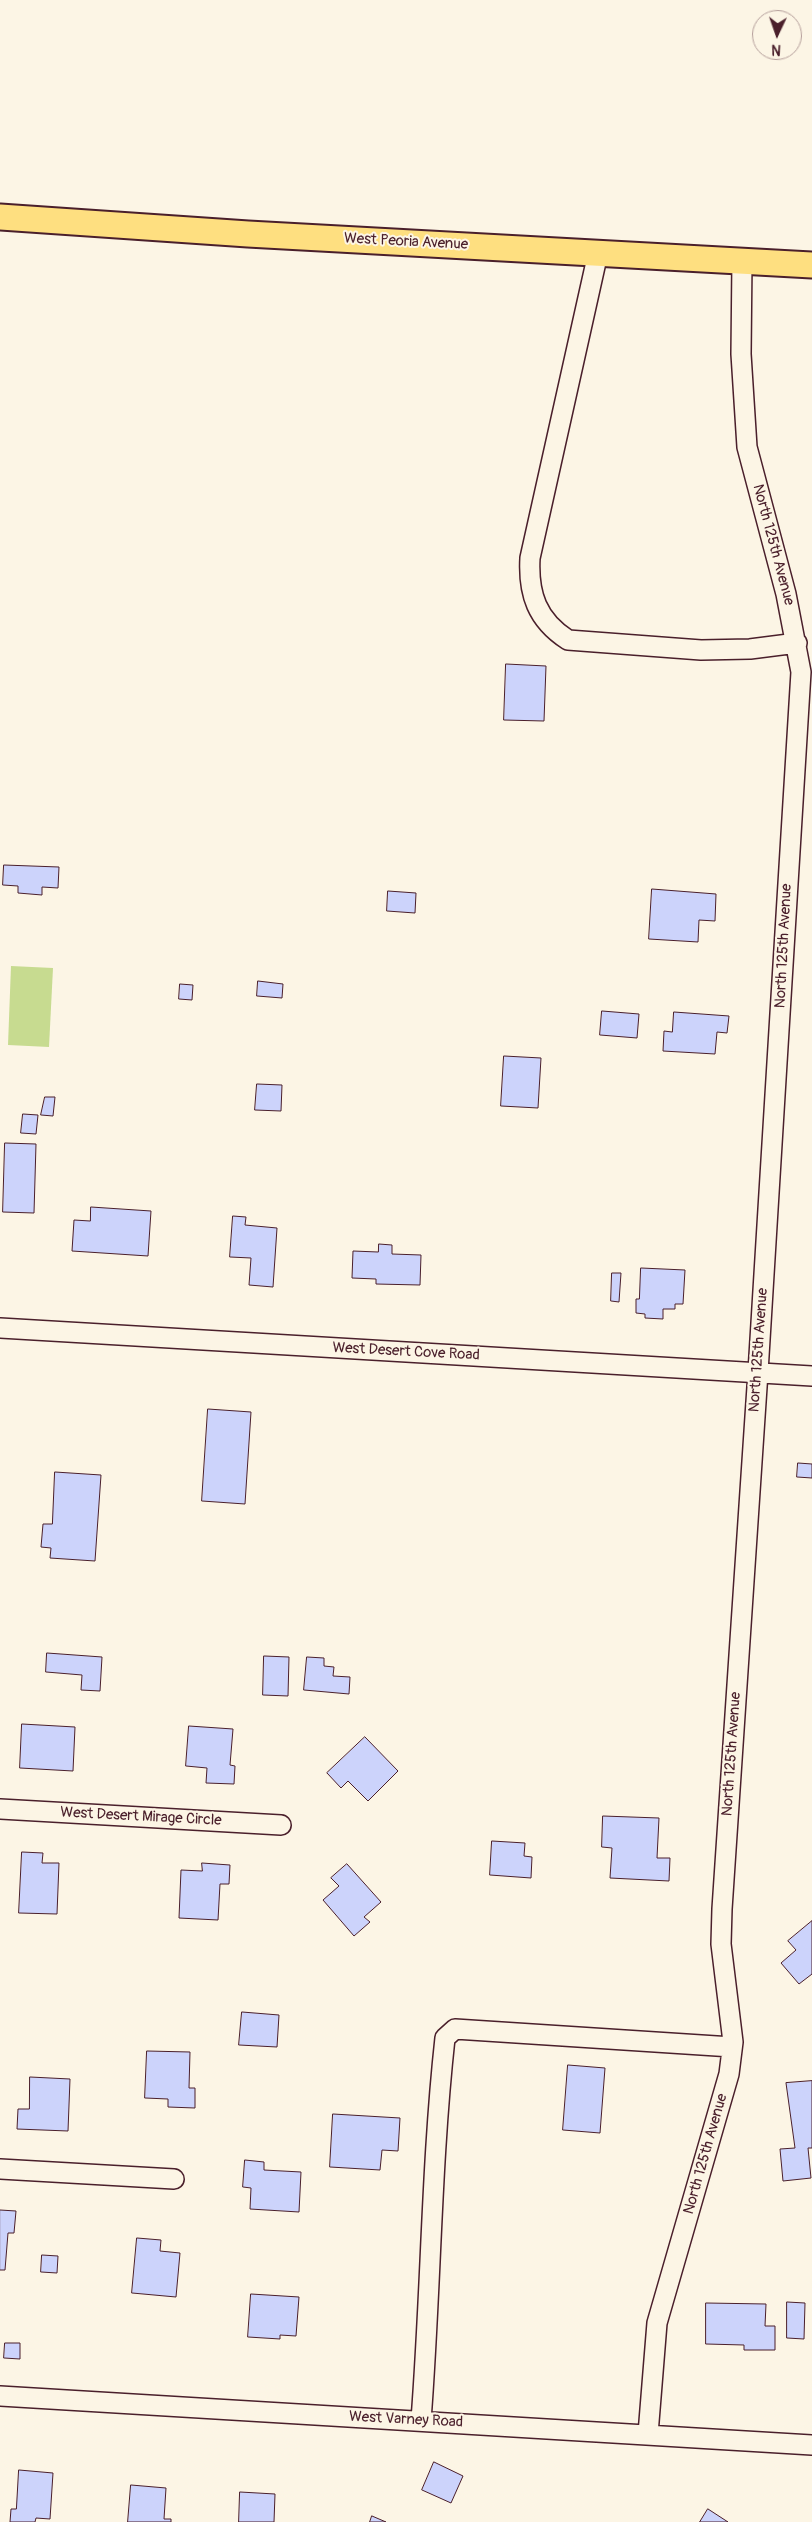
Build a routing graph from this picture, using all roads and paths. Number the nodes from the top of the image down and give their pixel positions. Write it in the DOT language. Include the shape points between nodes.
graph roads {
  1 [pos="0,217"];
  2 [pos="598,253"];
  3 [pos="742,261"];
  4 [pos="812,265"];
  5 [pos="797,643"];
  6 [pos="0,1328"];
  7 [pos="758,1372"];
  8 [pos="812,1376"];
  9 [pos="0,1809"];
  10 [pos="281,1825"];
  11 [pos="732,2047"];
  12 [pos="0,2169"];
  13 [pos="174,2179"];
  14 [pos="0,2396"];
  15 [pos="421,2420"];
  16 [pos="648,2434"];
  17 [pos="812,2445"];
  1 -- 2 [label="main road, West Peoria Avenue"];
  2 -- 3 [label="main road, West Peoria Avenue"];
  2 -- 5 [label="street" via="530,558 532,596 542,616 553,630 568,640 710,650"];
  3 -- 4 [label="main road, West Peoria Avenue"];
  3 -- 5 [label="street, North 125th Avenue" via="741,354 747,447 774,542"];
  5 -- 7 [label="street, North 125th Avenue" via="801,672"];
  6 -- 7 [label="street, West Desert Cove Road"];
  7 -- 8 [label="street, West Desert Cove Road"];
  7 -- 11 [label="street, North 125th Avenue" via="721,1935"];
  9 -- 10 [label="street, West Desert Mirage Circle"];
  11 -- 15 [label="street" via="455,2029 445,2038 438,2099"];
  11 -- 16 [label="street, North 125th Avenue" via="729,2074 657,2323"];
  12 -- 13 [label="street"];
  14 -- 15 [label="street, West Varney Road"];
  15 -- 16 [label="street, West Varney Road"];
  16 -- 17 [label="street, West Varney Road"];
}
